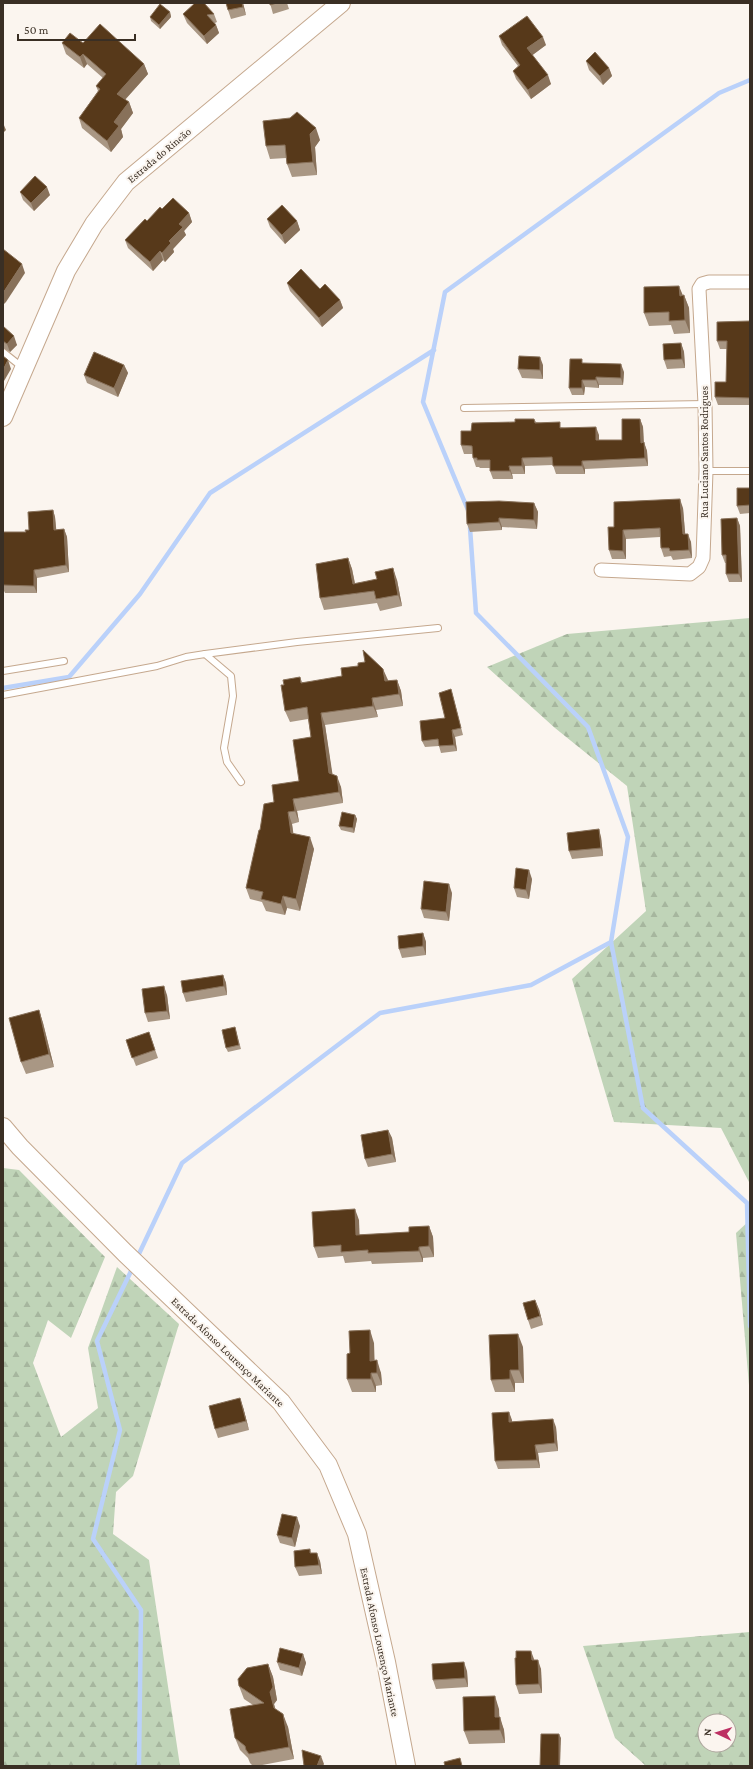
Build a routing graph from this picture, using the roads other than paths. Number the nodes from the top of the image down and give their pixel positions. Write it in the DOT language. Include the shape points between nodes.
graph roads {
  1 [pos="341,3"];
  2 [pos="750,282"];
  3 [pos="3,352"];
  4 [pos="23,368"];
  5 [pos="705,404"];
  6 [pos="464,408"];
  7 [pos="3,417"];
  8 [pos="706,471"];
  9 [pos="750,471"];
  10 [pos="601,570"];
  11 [pos="438,628"];
  12 [pos="205,654"];
  13 [pos="64,661"];
  14 [pos="3,671"];
  15 [pos="3,695"];
  16 [pos="241,782"];
  17 [pos="3,1127"];
  18 [pos="406,1766"];
  1 -- 4 [label="main road, Estrada do Rincão" via="126,182 94,224 66,271"];
  2 -- 5 [label="street, Rua Luciano Santos Rodrigues" via="709,282 702,284 699,289"];
  3 -- 4 [label="lane"];
  4 -- 7 [label="main road, Estrada do Rincão"];
  5 -- 6 [label="lane"];
  5 -- 8 [label="street, Rua Luciano Santos Rodrigues"];
  8 -- 9 [label="lane"];
  8 -- 10 [label="street, Rua Luciano Santos Rodrigues" via="703,558 699,567 690,574"];
  11 -- 12 [label="lane"];
  12 -- 15 [label="lane" via="157,666"];
  12 -- 16 [label="lane" via="231,676 233,696 224,748 227,762"];
  13 -- 14 [label="lane"];
  17 -- 18 [label="main road, Estrada Afonso Lourenço Mariante" via="125,1253 281,1402 328,1465 357,1534"];
}
